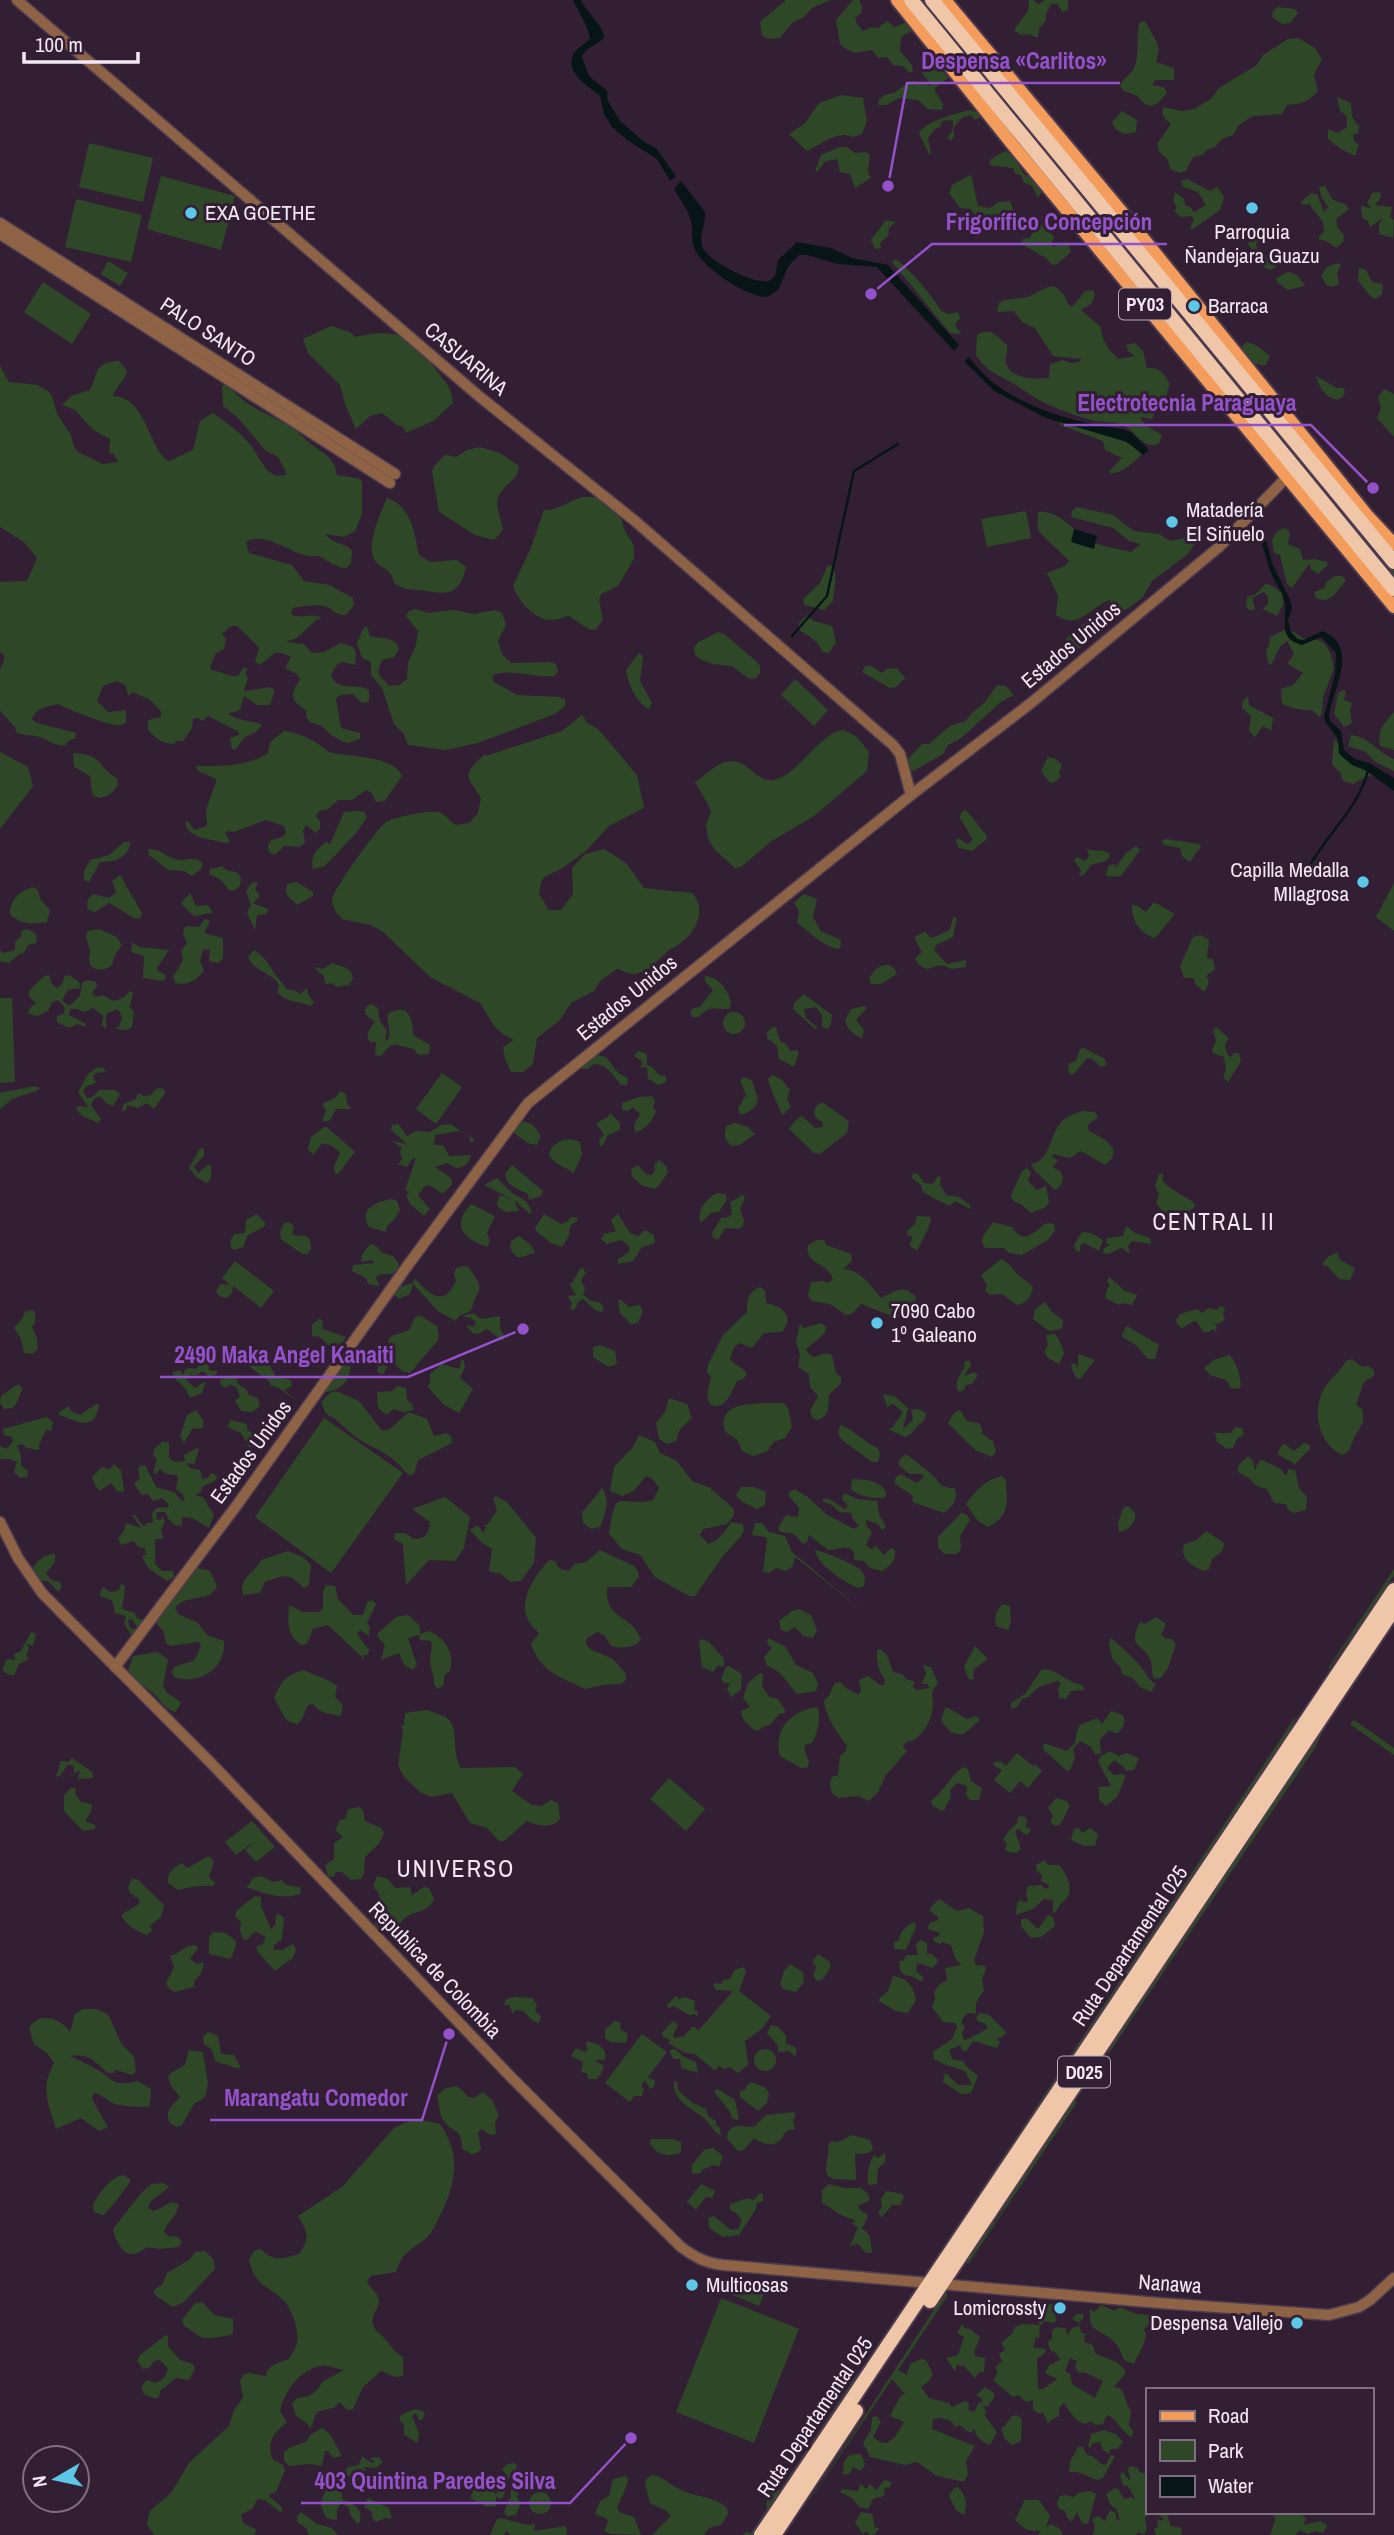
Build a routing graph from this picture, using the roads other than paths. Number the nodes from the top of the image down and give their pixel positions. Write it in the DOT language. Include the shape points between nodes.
graph roads {
  1 [pos="17,0"];
  2 [pos="897,0"];
  3 [pos="911,0"];
  4 [pos="932,0"];
  5 [pos="946,0"];
  6 [pos="1059,138"];
  7 [pos="1112,216"];
  8 [pos="0,223"];
  9 [pos="0,234"];
  10 [pos="1287,477"];
  11 [pos="1348,491"];
  12 [pos="1377,542"];
  13 [pos="1394,544"];
  14 [pos="1394,562"];
  15 [pos="1394,589"];
  16 [pos="1394,607"];
  17 [pos="911,795"];
  18 [pos="0,1522"];
  19 [pos="1394,1590"];
  20 [pos="1394,1609"];
  21 [pos="115,1667"];
  22 [pos="1394,2278"];
  23 [pos="937,2283"];
  24 [pos="785,2518"];
  25 [pos="800,2524"];
  26 [pos="761,2535"];
  27 [pos="774,2535"];
  1 -- 17 [label="street, CASUARINA" via="893,745 900,754"];
  2 -- 10 [label="main road, PY03"];
  3 -- 15 [label="highway, PY03"];
  4 -- 7 [label="highway, PY03"];
  5 -- 6 [label="main road, PY03"];
  6 -- 7 [label="main road"];
  6 -- 11 [label="main road, PY03"];
  7 -- 12 [label="highway, PY03"];
  8 -- 9 [label="street, PALO SANTO" via="392,479"];
  10 -- 16 [label="main road, PY03"];
  10 -- 17 [label="street, Estados Unidos" via="1219,547 1031,703"];
  11 -- 12 [label="main road"];
  11 -- 13 [label="main road, PY03"];
  12 -- 14 [label="highway, PY03"];
  17 -- 21 [label="street, Estados Unidos" via="528,1103"];
  18 -- 21 [label="street, Republica de Colombia" via="42,1593"];
  19 -- 23 [label="highway, Ruta Departamental 025 / D025"];
  20 -- 23 [label="highway, Ruta Departamental 025 / D025"];
  21 -- 23 [label="street, Republica de Colombia" via="681,2247 708,2263"];
  22 -- 23 [label="street, Nanawa" via="1359,2307 1329,2315"];
  23 -- 24 [label="highway, Ruta Departamental 025 / D025"];
  23 -- 26 [label="highway, Ruta Departamental 025 / D025" via="866,2364"];
  24 -- 25 [label="highway"];
  24 -- 27 [label="highway, Ruta Departamental 025 / D025"];
}
